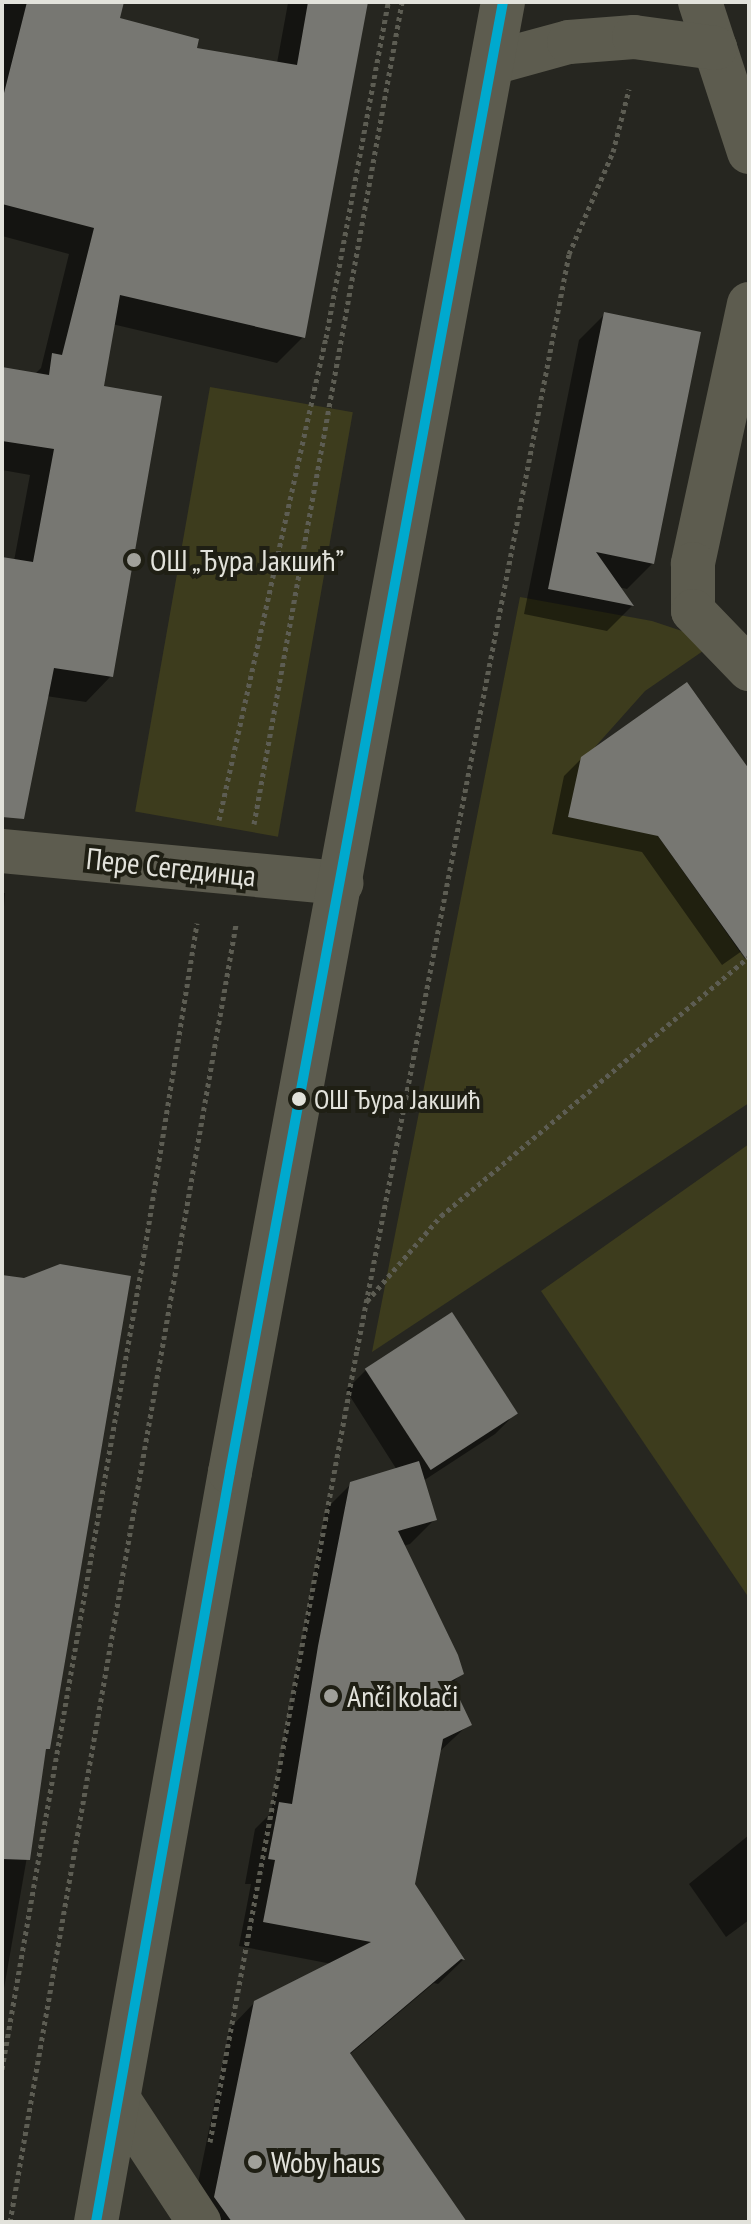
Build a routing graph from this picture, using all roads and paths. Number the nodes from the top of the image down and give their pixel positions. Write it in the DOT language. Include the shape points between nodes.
graph roads {
  1 [pos="388,2"];
  2 [pos="402,2"];
  3 [pos="503,2"];
  4 [pos="700,2"];
  5 [pos="634,37"];
  6 [pos="715,48"];
  7 [pos="492,63"];
  8 [pos="749,152"];
  9 [pos="749,304"];
  10 [pos="749,669"];
  11 [pos="2,851"];
  12 [pos="225,873"];
  13 [pos="341,883"];
  14 [pos="749,957"];
  15 [pos="366,1302"];
  16 [pos="2,2069"];
  17 [pos="119,2100"];
  18 [pos="198,2220"];
  19 [pos="10,2222"];
  20 [pos="96,2222"];
  1 -- 12 [label="path" via="326,338 225,801"];
  2 -- 12 [label="path"];
  3 -- 7 [label="street"];
  4 -- 6 [label="street"];
  5 -- 6 [label="street"];
  5 -- 7 [label="street" via="569,42"];
  5 -- 15 [label="path" via="631,79 613,152 569,254"];
  6 -- 8 [label="street"];
  7 -- 13 [label="street"];
  9 -- 10 [label="street" via="693,564 693,611"];
  11 -- 12 [label="street, Пере Сегединца"];
  12 -- 13 [label="street, Пере Сегединца"];
  12 -- 16 [label="path" via="145,1248"];
  12 -- 19 [label="path"];
  13 -- 17 [label="street" via="232,1456"];
  14 -- 15 [label="path" via="441,1216"];
  15 -- 18 [label="path"];
  17 -- 18 [label="street"];
  17 -- 20 [label="street"];
}
